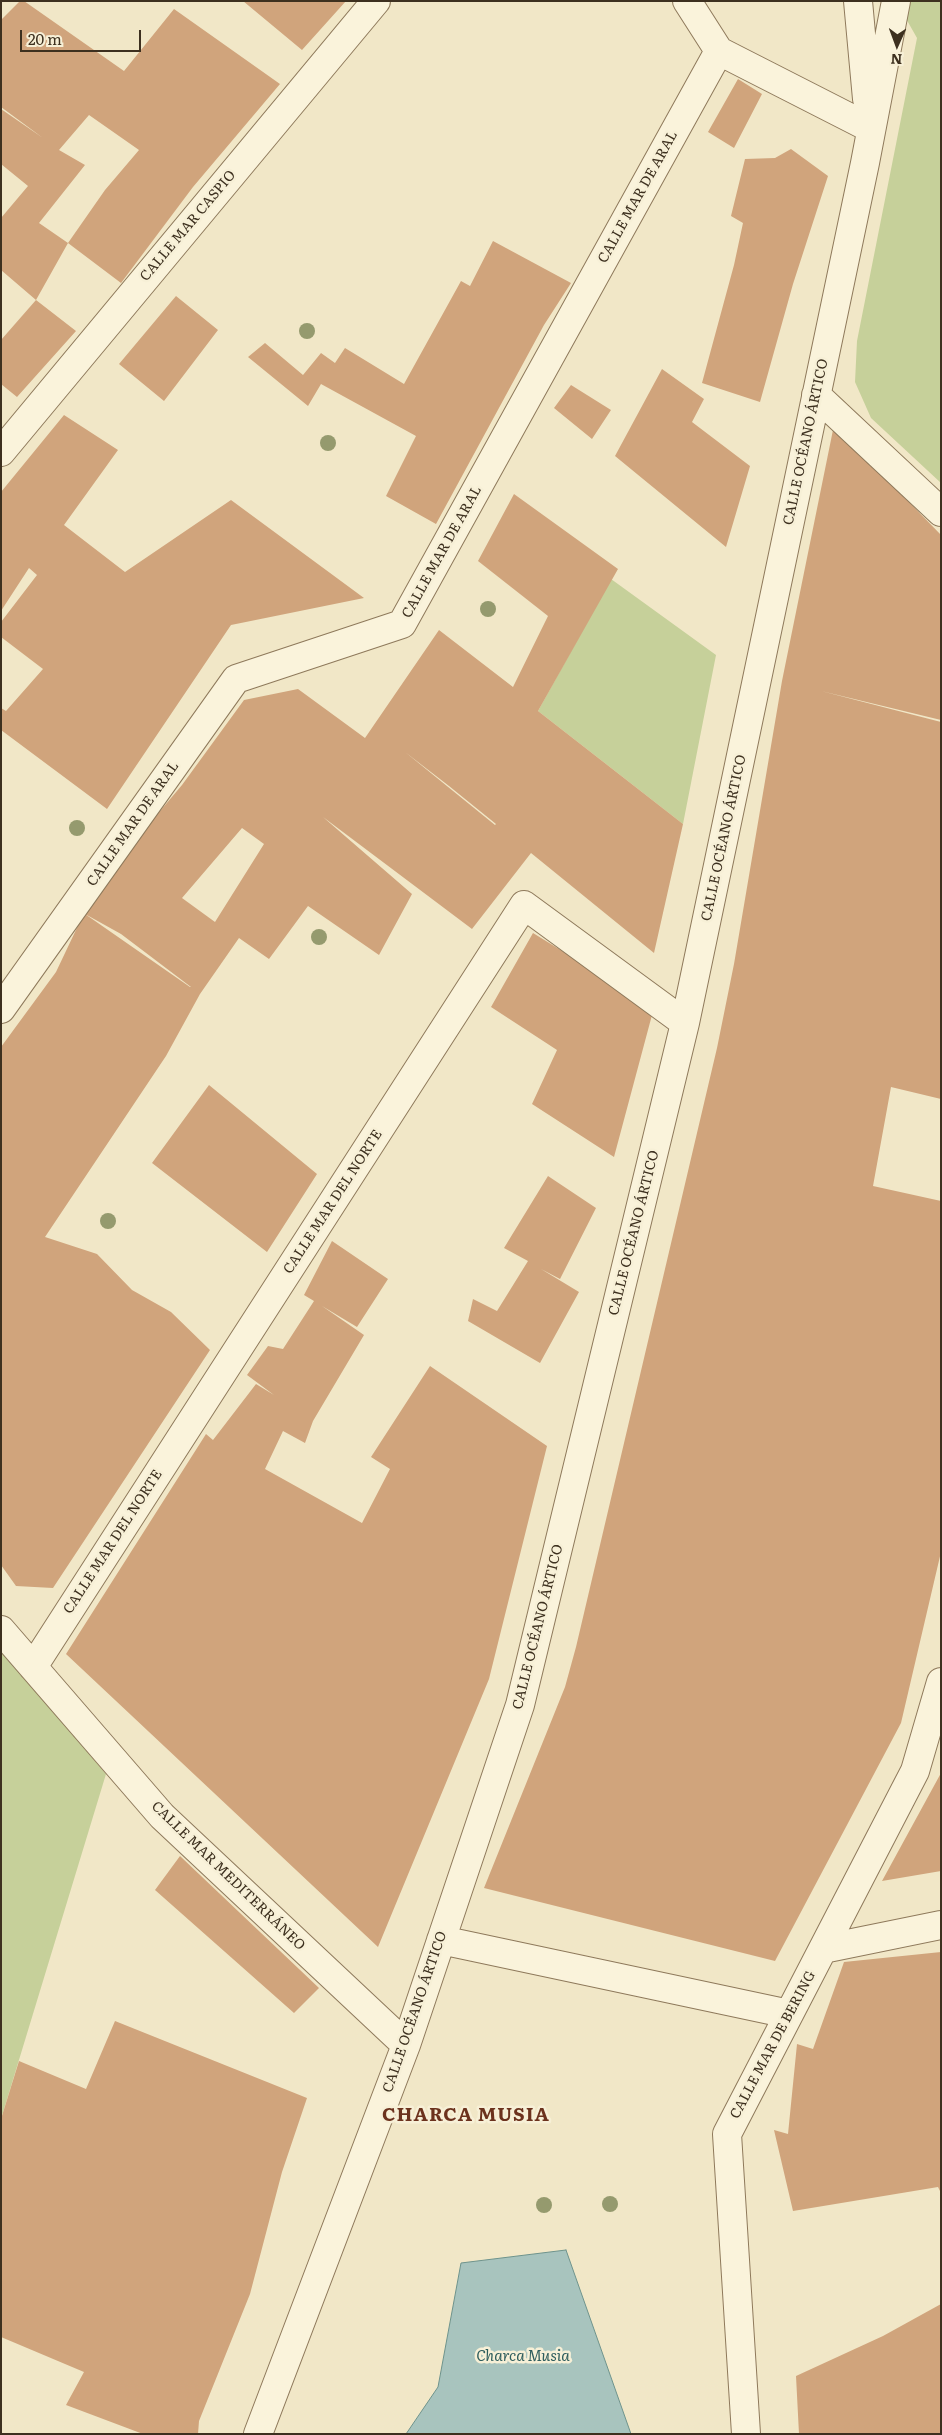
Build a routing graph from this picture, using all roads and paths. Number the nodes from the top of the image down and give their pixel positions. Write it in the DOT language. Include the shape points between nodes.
graph roads {
  1 [pos="376,1"];
  2 [pos="686,1"];
  3 [pos="858,1"];
  4 [pos="896,1"];
  5 [pos="719,51"];
  6 [pos="870,128"];
  7 [pos="816,395"];
  8 [pos="1,452"];
  9 [pos="941,512"];
  10 [pos="1,1009"];
  11 [pos="685,1023"];
  12 [pos="1,1630"];
  13 [pos="33,1667"];
  14 [pos="941,1682"];
  15 [pos="941,1926"];
  16 [pos="441,1940"];
  17 [pos="823,1949"];
  18 [pos="789,2014"];
  19 [pos="406,2045"];
  20 [pos="258,2434"];
  21 [pos="746,2434"];
  1 -- 8 [label="street, CALLE MAR CASPIO"];
  2 -- 5 [label="street"];
  3 -- 6 [label="street"];
  4 -- 6 [label="street, CALLE OCÉANO ÁRTICO"];
  5 -- 6 [label="street"];
  5 -- 10 [label="street, CALLE MAR DE ARAL" via="402,624 236,679"];
  6 -- 7 [label="street, CALLE OCÉANO ÁRTICO"];
  7 -- 9 [label="street"];
  7 -- 11 [label="street, CALLE OCÉANO ÁRTICO"];
  11 -- 13 [label="street, CALLE MAR DEL NORTE" via="524,905"];
  11 -- 16 [label="street, CALLE OCÉANO ÁRTICO" via="520,1705"];
  12 -- 13 [label="street, CALLE MAR MEDITERRÁNEO"];
  13 -- 19 [label="street, CALLE MAR MEDITERRÁNEO" via="162,1816"];
  14 -- 17 [label="street, CALLE MAR DE BERING" via="916,1771"];
  15 -- 17 [label="street"];
  16 -- 18 [label="street"];
  16 -- 19 [label="street, CALLE OCÉANO ÁRTICO"];
  17 -- 18 [label="street, CALLE MAR DE BERING"];
  18 -- 21 [label="street, CALLE MAR DE BERING" via="727,2134"];
  19 -- 20 [label="street, CALLE OCÉANO ÁRTICO"];
}
